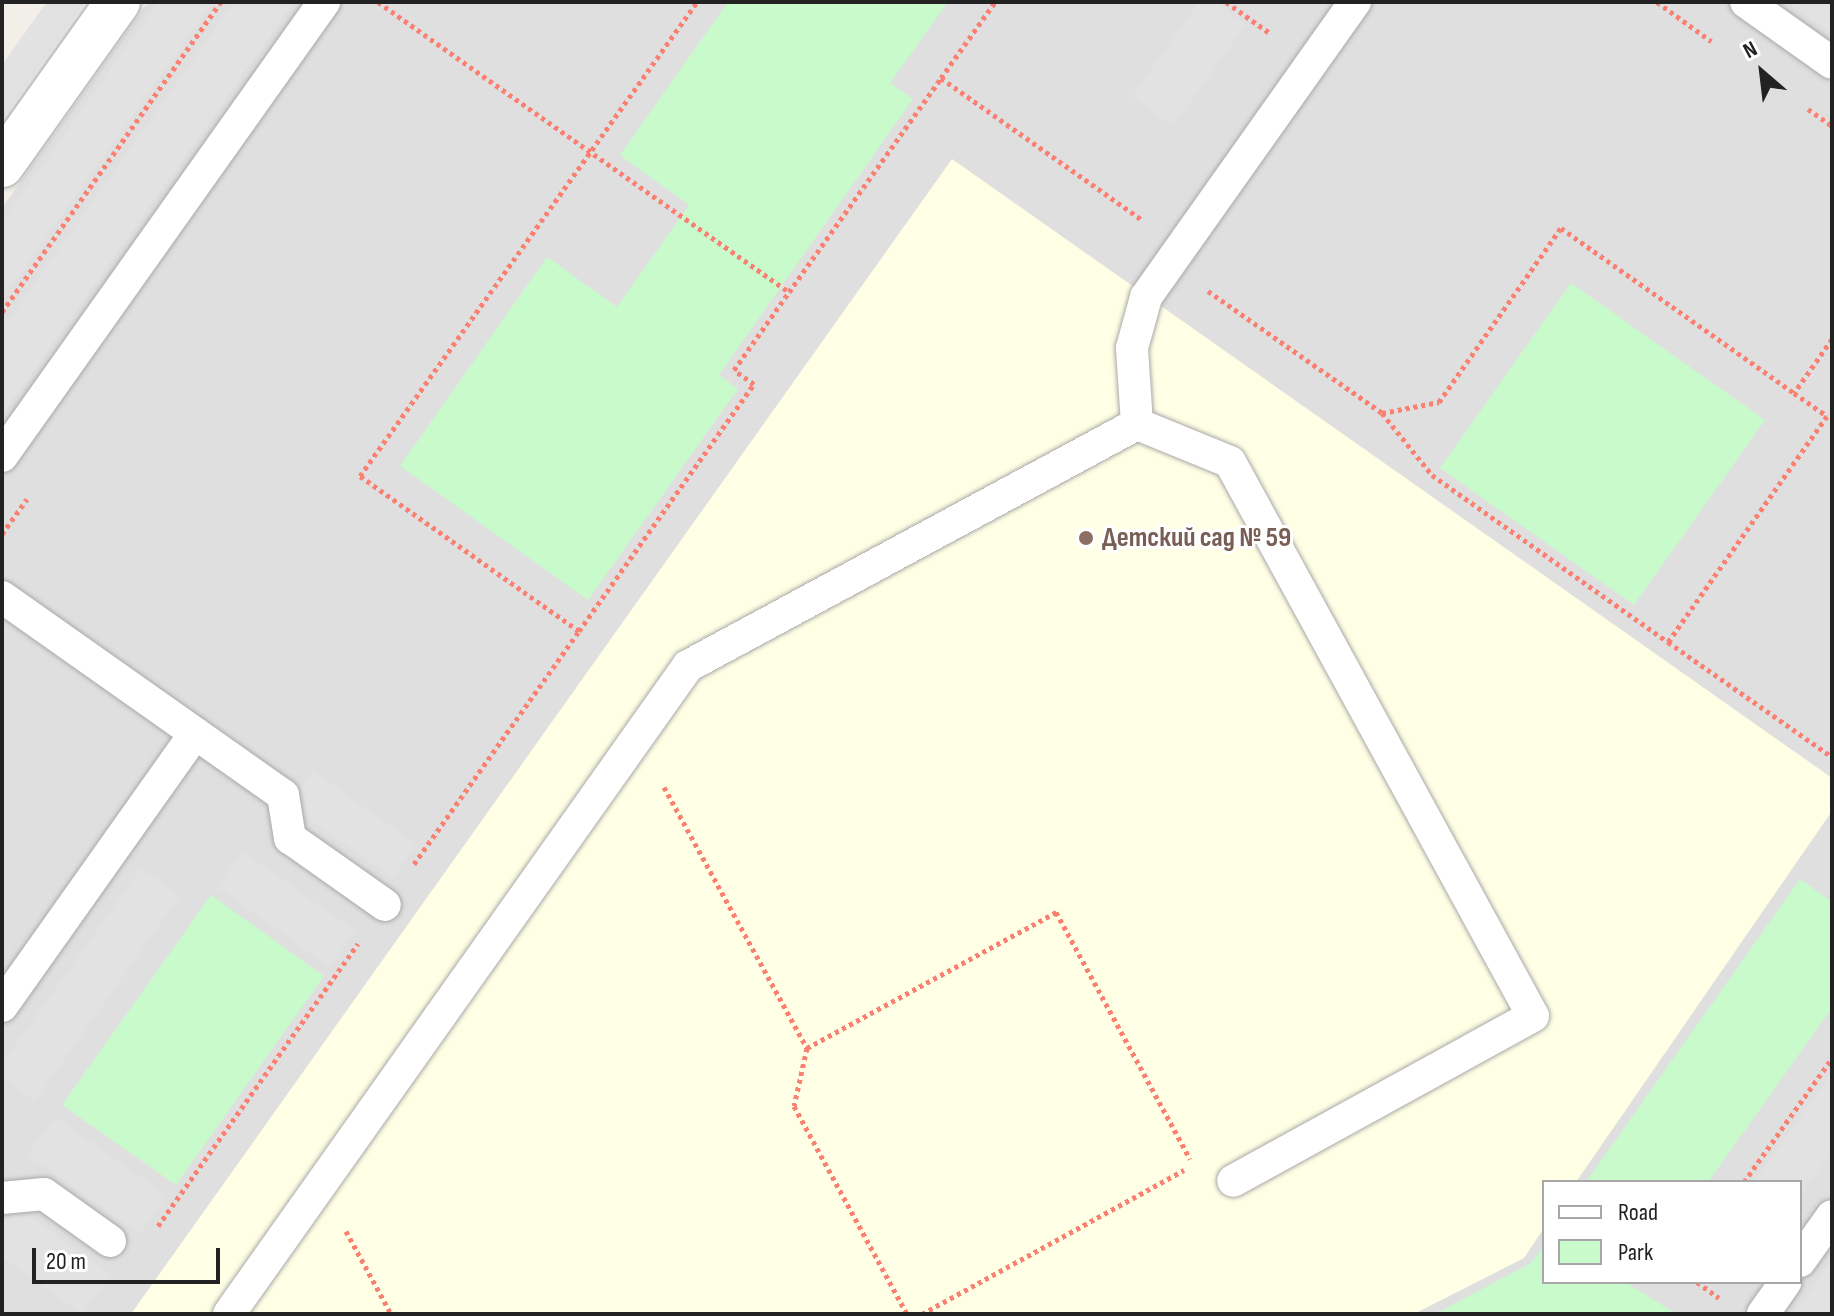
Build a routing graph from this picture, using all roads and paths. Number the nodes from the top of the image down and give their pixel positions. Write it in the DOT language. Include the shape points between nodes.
graph roads {
  1 [pos="118,2"];
  2 [pos="221,2"];
  3 [pos="324,2"];
  4 [pos="378,2"];
  5 [pos="697,2"];
  6 [pos="995,2"];
  7 [pos="1355,2"];
  8 [pos="1746,2"];
  9 [pos="1832,63"];
  10 [pos="941,78"];
  11 [pos="591,151"];
  12 [pos="2,165"];
  13 [pos="1181,247"];
  14 [pos="1201,286"];
  15 [pos="789,292"];
  16 [pos="2,312"];
  17 [pos="1832,339"];
  18 [pos="1794,393"];
  19 [pos="1382,413"];
  20 [pos="1137,424"];
  21 [pos="2,456"];
  22 [pos="2,597"];
  23 [pos="579,631"];
  24 [pos="1668,642"];
  25 [pos="195,733"];
  26 [pos="637,737"];
  27 [pos="1832,757"];
  28 [pos="385,905"];
  29 [pos="2,1006"];
  30 [pos="807,1048"];
  31 [pos="1832,1058"];
  32 [pos="1745,1180"];
  33 [pos="1233,1181"];
  34 [pos="321,1184"];
  35 [pos="2,1198"];
  36 [pos="1832,1216"];
  37 [pos="153,1233"];
  38 [pos="110,1241"];
  39 [pos="1802,1258"];
  40 [pos="1784,1284"];
  41 [pos="229,1314"];
  42 [pos="391,1314"];
  43 [pos="907,1314"];
  44 [pos="922,1314"];
  45 [pos="1763,1314"];
  1 -- 12 [label="street"];
  2 -- 16 [label="path"];
  3 -- 21 [label="lane"];
  4 -- 11 [label="path"];
  5 -- 11 [label="path"];
  6 -- 10 [label="path"];
  7 -- 13 [label="lane"];
  8 -- 9 [label="lane"];
  10 -- 13 [label="path"];
  10 -- 15 [label="path"];
  11 -- 15 [label="path"];
  11 -- 23 [label="path" via="360,476"];
  13 -- 20 [label="lane" via="1146,297 1132,348"];
  14 -- 19 [label="path"];
  15 -- 23 [label="path" via="734,370 754,384"];
  17 -- 18 [label="path"];
  18 -- 19 [label="path" via="1561,228 1439,402"];
  18 -- 24 [label="path" via="1827,416"];
  19 -- 24 [label="path" via="1432,475"];
  20 -- 26 [label="lane" via="688,666"];
  20 -- 33 [label="lane" via="1230,462 1533,1016"];
  22 -- 25 [label="lane"];
  23 -- 28 [label="path"];
  24 -- 27 [label="path"];
  25 -- 28 [label="lane" via="283,795 290,838"];
  25 -- 29 [label="lane"];
  26 -- 30 [label="path"];
  26 -- 34 [label="lane"];
  28 -- 37 [label="path"];
  30 -- 43 [label="path" via="794,1106"];
  30 -- 44 [label="path" via="1056,912 1194,1165"];
  31 -- 32 [label="path"];
  34 -- 41 [label="lane"];
  34 -- 42 [label="path"];
  35 -- 38 [label="lane" via="44,1194"];
  36 -- 39 [label="lane"];
  40 -- 45 [label="lane"];
}
